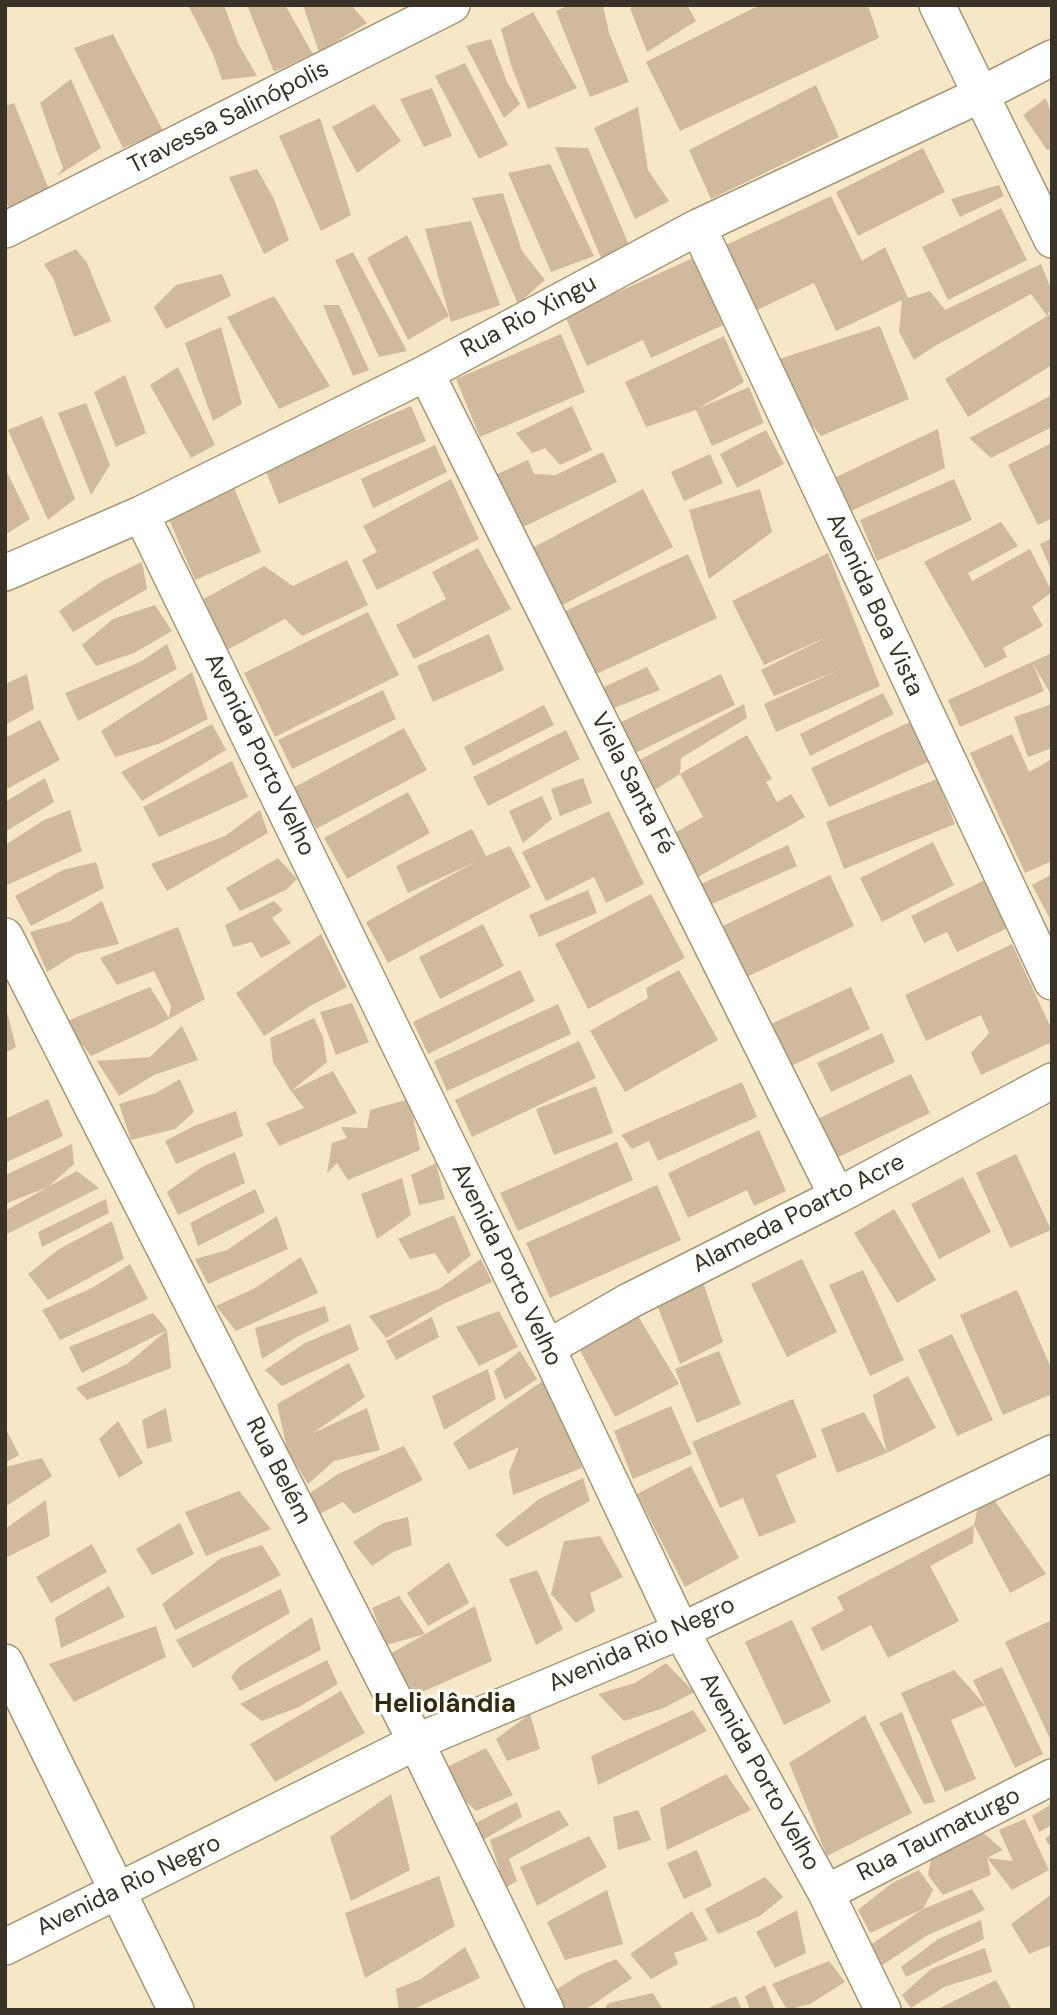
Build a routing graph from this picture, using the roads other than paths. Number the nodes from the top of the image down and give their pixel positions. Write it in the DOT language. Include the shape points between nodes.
graph roads {
  1 [pos="452,5"];
  2 [pos="937,5"];
  3 [pos="1052,58"];
  4 [pos="981,95"];
  5 [pos="698,227"];
  6 [pos="5,230"];
  7 [pos="1052,240"];
  8 [pos="426,373"];
  9 [pos="141,514"];
  10 [pos="5,573"];
  11 [pos="5,936"];
  12 [pos="1052,982"];
  13 [pos="1052,1081"];
  14 [pos="837,1196"];
  15 [pos="547,1348"];
  16 [pos="1052,1454"];
  17 [pos="681,1631"];
  18 [pos="5,1662"];
  19 [pos="416,1742"];
  20 [pos="1052,1777"];
  21 [pos="118,1892"];
  22 [pos="826,1893"];
  23 [pos="5,1947"];
  24 [pos="176,2010"];
  25 [pos="546,2010"];
  26 [pos="883,2010"];
  1 -- 6 [label="street, Travessa Salinópolis"];
  2 -- 4 [label="street"];
  3 -- 4 [label="street, Rua Rio Xingu"];
  4 -- 5 [label="street, Rua Rio Xingu"];
  4 -- 7 [label="street"];
  5 -- 8 [label="street, Rua Rio Xingu"];
  5 -- 12 [label="street, Avenida Boa Vista"];
  8 -- 9 [label="street, Rua Rio Xingu"];
  8 -- 14 [label="street, Viela Santa Fé"];
  9 -- 10 [label="street, Rua Rio Xingu"];
  9 -- 15 [label="street, Avenida Porto Velho"];
  11 -- 19 [label="street, Rua Belém"];
  13 -- 14 [label="street, Alameda Poarto Acre"];
  14 -- 15 [label="street, Alameda Poarto Acre" via="629,1301"];
  15 -- 17 [label="street, Avenida Porto Velho"];
  16 -- 17 [label="street, Avenida Rio Negro"];
  17 -- 19 [label="street, Avenida Rio Negro"];
  17 -- 22 [label="street, Avenida Porto Velho"];
  18 -- 21 [label="street"];
  19 -- 21 [label="street, Avenida Rio Negro"];
  19 -- 25 [label="street, Rua Belém"];
  20 -- 22 [label="street, Rua Taumaturgo"];
  21 -- 23 [label="street, Avenida Rio Negro"];
  21 -- 24 [label="street"];
  22 -- 26 [label="street, Avenida Porto Velho"];
}
